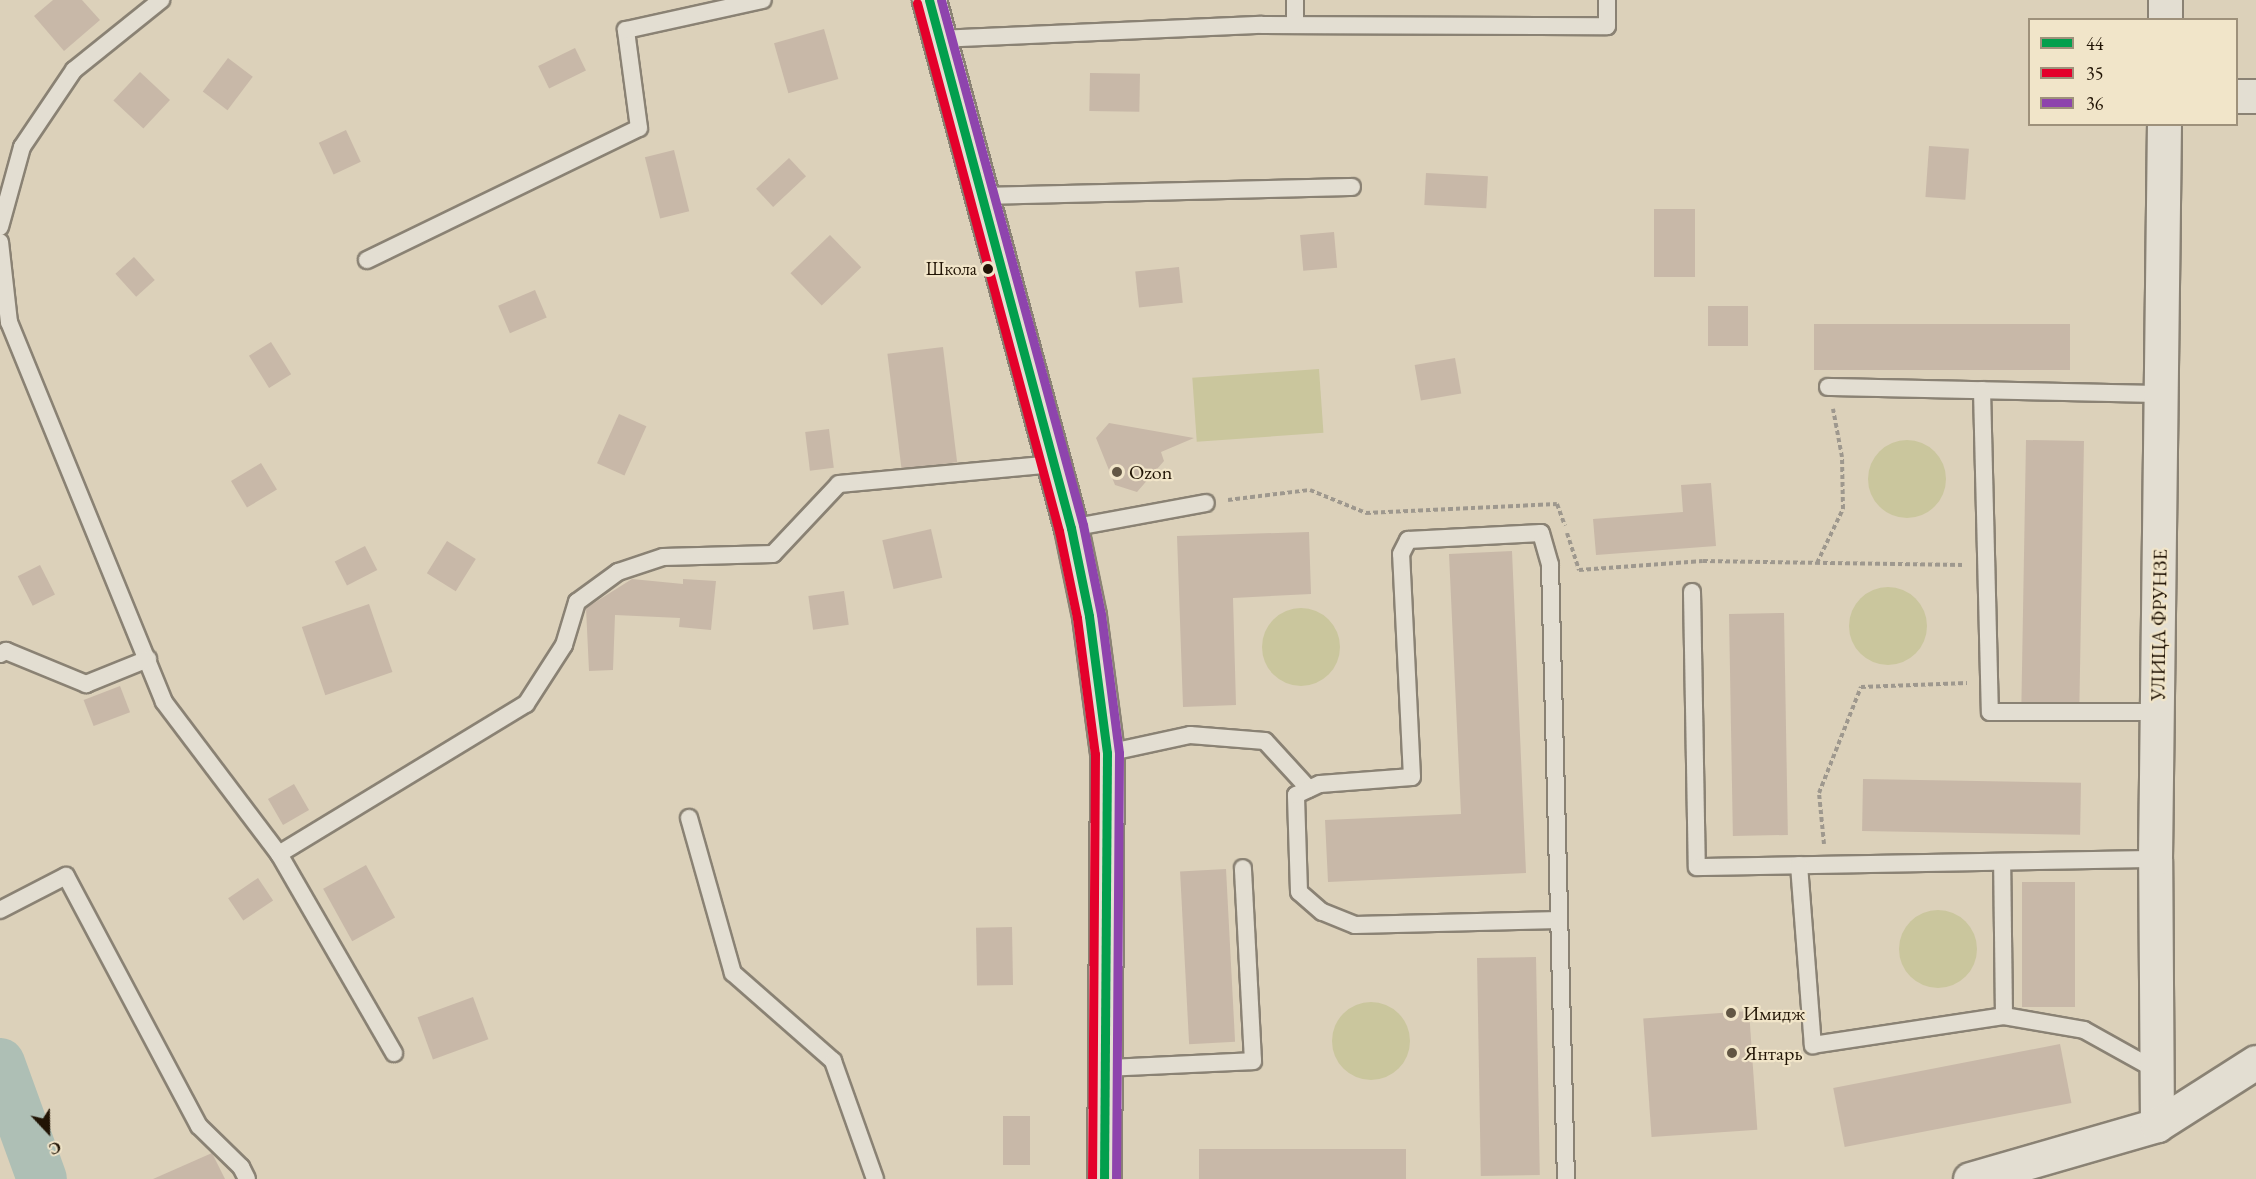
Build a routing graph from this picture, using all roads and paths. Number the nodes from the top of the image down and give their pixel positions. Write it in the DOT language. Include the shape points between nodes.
graph roads {
  1 [pos="161,0"];
  2 [pos="763,0"];
  3 [pos="929,0"];
  4 [pos="1295,0"];
  5 [pos="1607,0"];
  6 [pos="2165,0"];
  7 [pos="2164,18"];
  8 [pos="1295,25"];
  9 [pos="938,39"];
  10 [pos="2238,96"];
  11 [pos="2256,96"];
  12 [pos="2164,126"];
  13 [pos="1352,187"];
  14 [pos="980,196"];
  15 [pos="0,227"];
  16 [pos="0,242"];
  17 [pos="367,260"];
  18 [pos="1828,387"];
  19 [pos="1982,390"];
  20 [pos="2161,394"];
  21 [pos="1054,464"];
  22 [pos="1206,503"];
  23 [pos="1071,528"];
  24 [pos="1703,561"];
  25 [pos="1817,563"];
  26 [pos="1986,566"];
  27 [pos="1692,592"];
  28 [pos="0,654"];
  29 [pos="148,659"];
  30 [pos="1989,682"];
  31 [pos="2158,712"];
  32 [pos="1107,753"];
  33 [pos="1309,789"];
  34 [pos="689,818"];
  35 [pos="279,854"];
  36 [pos="2155,859"];
  37 [pos="2002,862"];
  38 [pos="1826,865"];
  39 [pos="1798,866"];
  40 [pos="1244,868"];
  41 [pos="0,910"];
  42 [pos="1559,920"];
  43 [pos="2004,1016"];
  44 [pos="394,1053"];
  45 [pos="2256,1062"];
  46 [pos="1107,1068"];
  47 [pos="2156,1070"];
  48 [pos="2157,1125"];
  49 [pos="247,1179"];
  50 [pos="875,1179"];
  51 [pos="1104,1179"];
  52 [pos="1566,1179"];
  53 [pos="1970,1179"];
  1 -- 15 [label="lane" via="74,70 22,147"];
  2 -- 17 [label="lane" via="626,30 639,128"];
  3 -- 9 [label="street"];
  4 -- 8 [label="lane"];
  5 -- 8 [label="lane" via="1606,26"];
  6 -- 7 [label="street"];
  8 -- 9 [label="lane"];
  9 -- 14 [label="street"];
  10 -- 11 [label="street"];
  12 -- 20 [label="street, УЛИЦА ФРУНЗЕ"];
  13 -- 14 [label="lane"];
  14 -- 21 [label="street"];
  16 -- 29 [label="lane" via="9,322"];
  18 -- 19 [label="lane"];
  18 -- 25 [label="path" via="1842,457 1843,509"];
  19 -- 20 [label="lane"];
  19 -- 26 [label="lane"];
  20 -- 31 [label="street, УЛИЦА ФРУНЗЕ"];
  21 -- 23 [label="street"];
  21 -- 35 [label="lane" via="839,484 773,554 663,556 618,572 577,602 564,645 526,704"];
  22 -- 23 [label="lane"];
  23 -- 32 [label="street" via="1089,616"];
  24 -- 25 [label="path"];
  25 -- 26 [label="path"];
  26 -- 30 [label="lane"];
  27 -- 39 [label="lane" via="1697,867"];
  28 -- 29 [label="lane" via="6,651 86,684"];
  29 -- 35 [label="lane" via="164,702"];
  30 -- 31 [label="lane" via="1990,712"];
  30 -- 38 [label="path" via="1861,687 1820,793"];
  31 -- 36 [label="street, УЛИЦА ФРУНЗЕ"];
  32 -- 33 [label="lane" via="1190,735 1265,741"];
  32 -- 46 [label="street"];
  33 -- 42 [label="lane" via="1296,795 1299,892 1322,912 1355,925"];
  33 -- 42 [label="lane" via="1320,784 1412,777 1401,554 1408,540 1541,533 1550,565"];
  34 -- 50 [label="lane" via="733,973 833,1061"];
  35 -- 44 [label="lane"];
  36 -- 37 [label="lane"];
  36 -- 47 [label="street, УЛИЦА ФРУНЗЕ"];
  37 -- 38 [label="lane"];
  37 -- 43 [label="lane"];
  38 -- 39 [label="lane"];
  39 -- 43 [label="lane" via="1814,1045"];
  40 -- 46 [label="lane" via="1253,1061"];
  41 -- 49 [label="lane" via="66,876 199,1126"];
  42 -- 52 [label="lane"];
  43 -- 47 [label="lane" via="2084,1030"];
  45 -- 48 [label="street"];
  46 -- 51 [label="street"];
  47 -- 48 [label="street, УЛИЦА ФРУНЗЕ"];
  48 -- 53 [label="street"];
}
